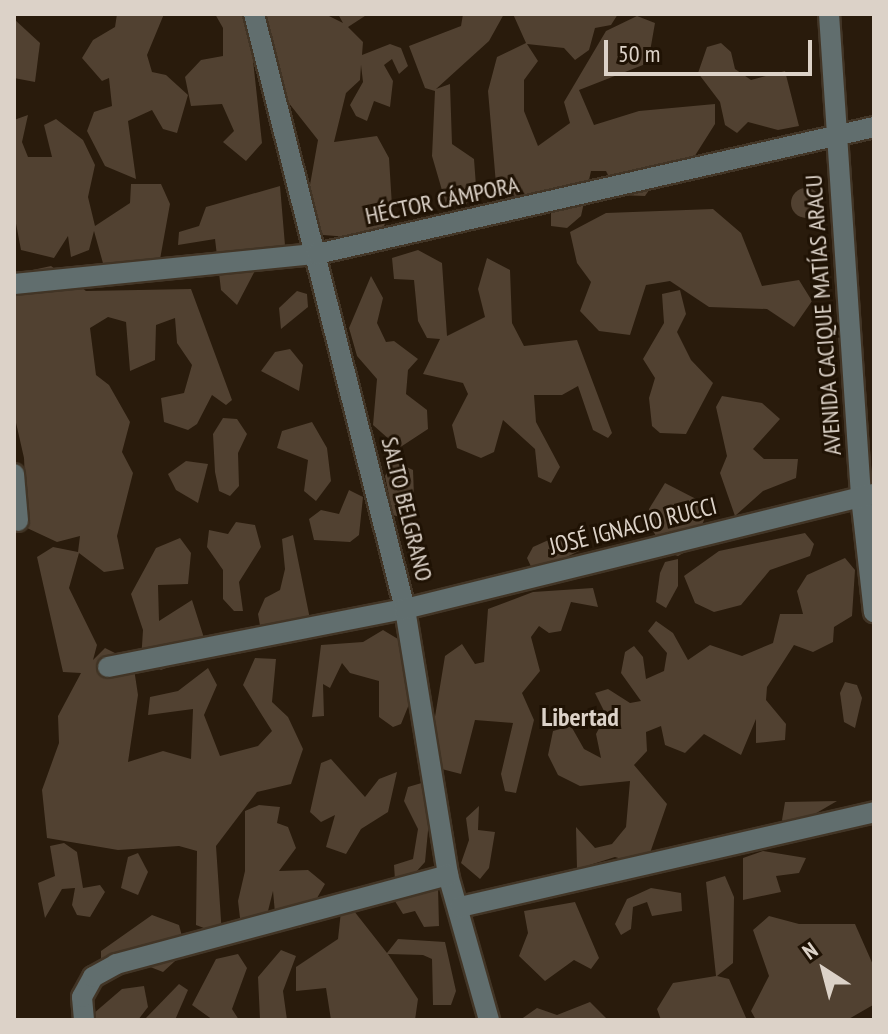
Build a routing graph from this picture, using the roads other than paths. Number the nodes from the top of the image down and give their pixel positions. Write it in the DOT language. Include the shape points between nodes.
graph roads {
  1 [pos="254,14"];
  2 [pos="829,14"];
  3 [pos="874,127"];
  4 [pos="837,138"];
  5 [pos="317,254"];
  6 [pos="14,284"];
  7 [pos="14,474"];
  8 [pos="867,495"];
  9 [pos="18,521"];
  10 [pos="405,609"];
  11 [pos="874,612"];
  12 [pos="108,667"];
  13 [pos="874,812"];
  14 [pos="448,875"];
  15 [pos="460,907"];
  16 [pos="84,1020"];
  17 [pos="489,1020"];
  1 -- 5 [label="street, SALTO BELGRANO"];
  2 -- 4 [label="street, AVENIDA CACIQUE MATÍAS ARACU"];
  3 -- 4 [label="street, HÉCTOR CÁMPORA"];
  4 -- 5 [label="street, HÉCTOR CÁMPORA"];
  4 -- 8 [label="street, AVENIDA CACIQUE MATÍAS ARACU"];
  5 -- 6 [label="street, HÉCTOR CÁMPORA"];
  5 -- 10 [label="street, SALTO BELGRANO"];
  7 -- 9 [label="street"];
  8 -- 10 [label="street, JOSÉ IGNACIO RUCCI"];
  8 -- 11 [label="street, AVENIDA CACIQUE MATÍAS ARACU"];
  10 -- 12 [label="street, JOSÉ IGNACIO RUCCI"];
  10 -- 14 [label="street, SALTO BELGRANO"];
  13 -- 15 [label="street"];
  14 -- 15 [label="street, SALTO BELGRANO"];
  14 -- 16 [label="street" via="116,964 93,977 82,997"];
  15 -- 17 [label="street, SALTO BELGRANO"];
}
